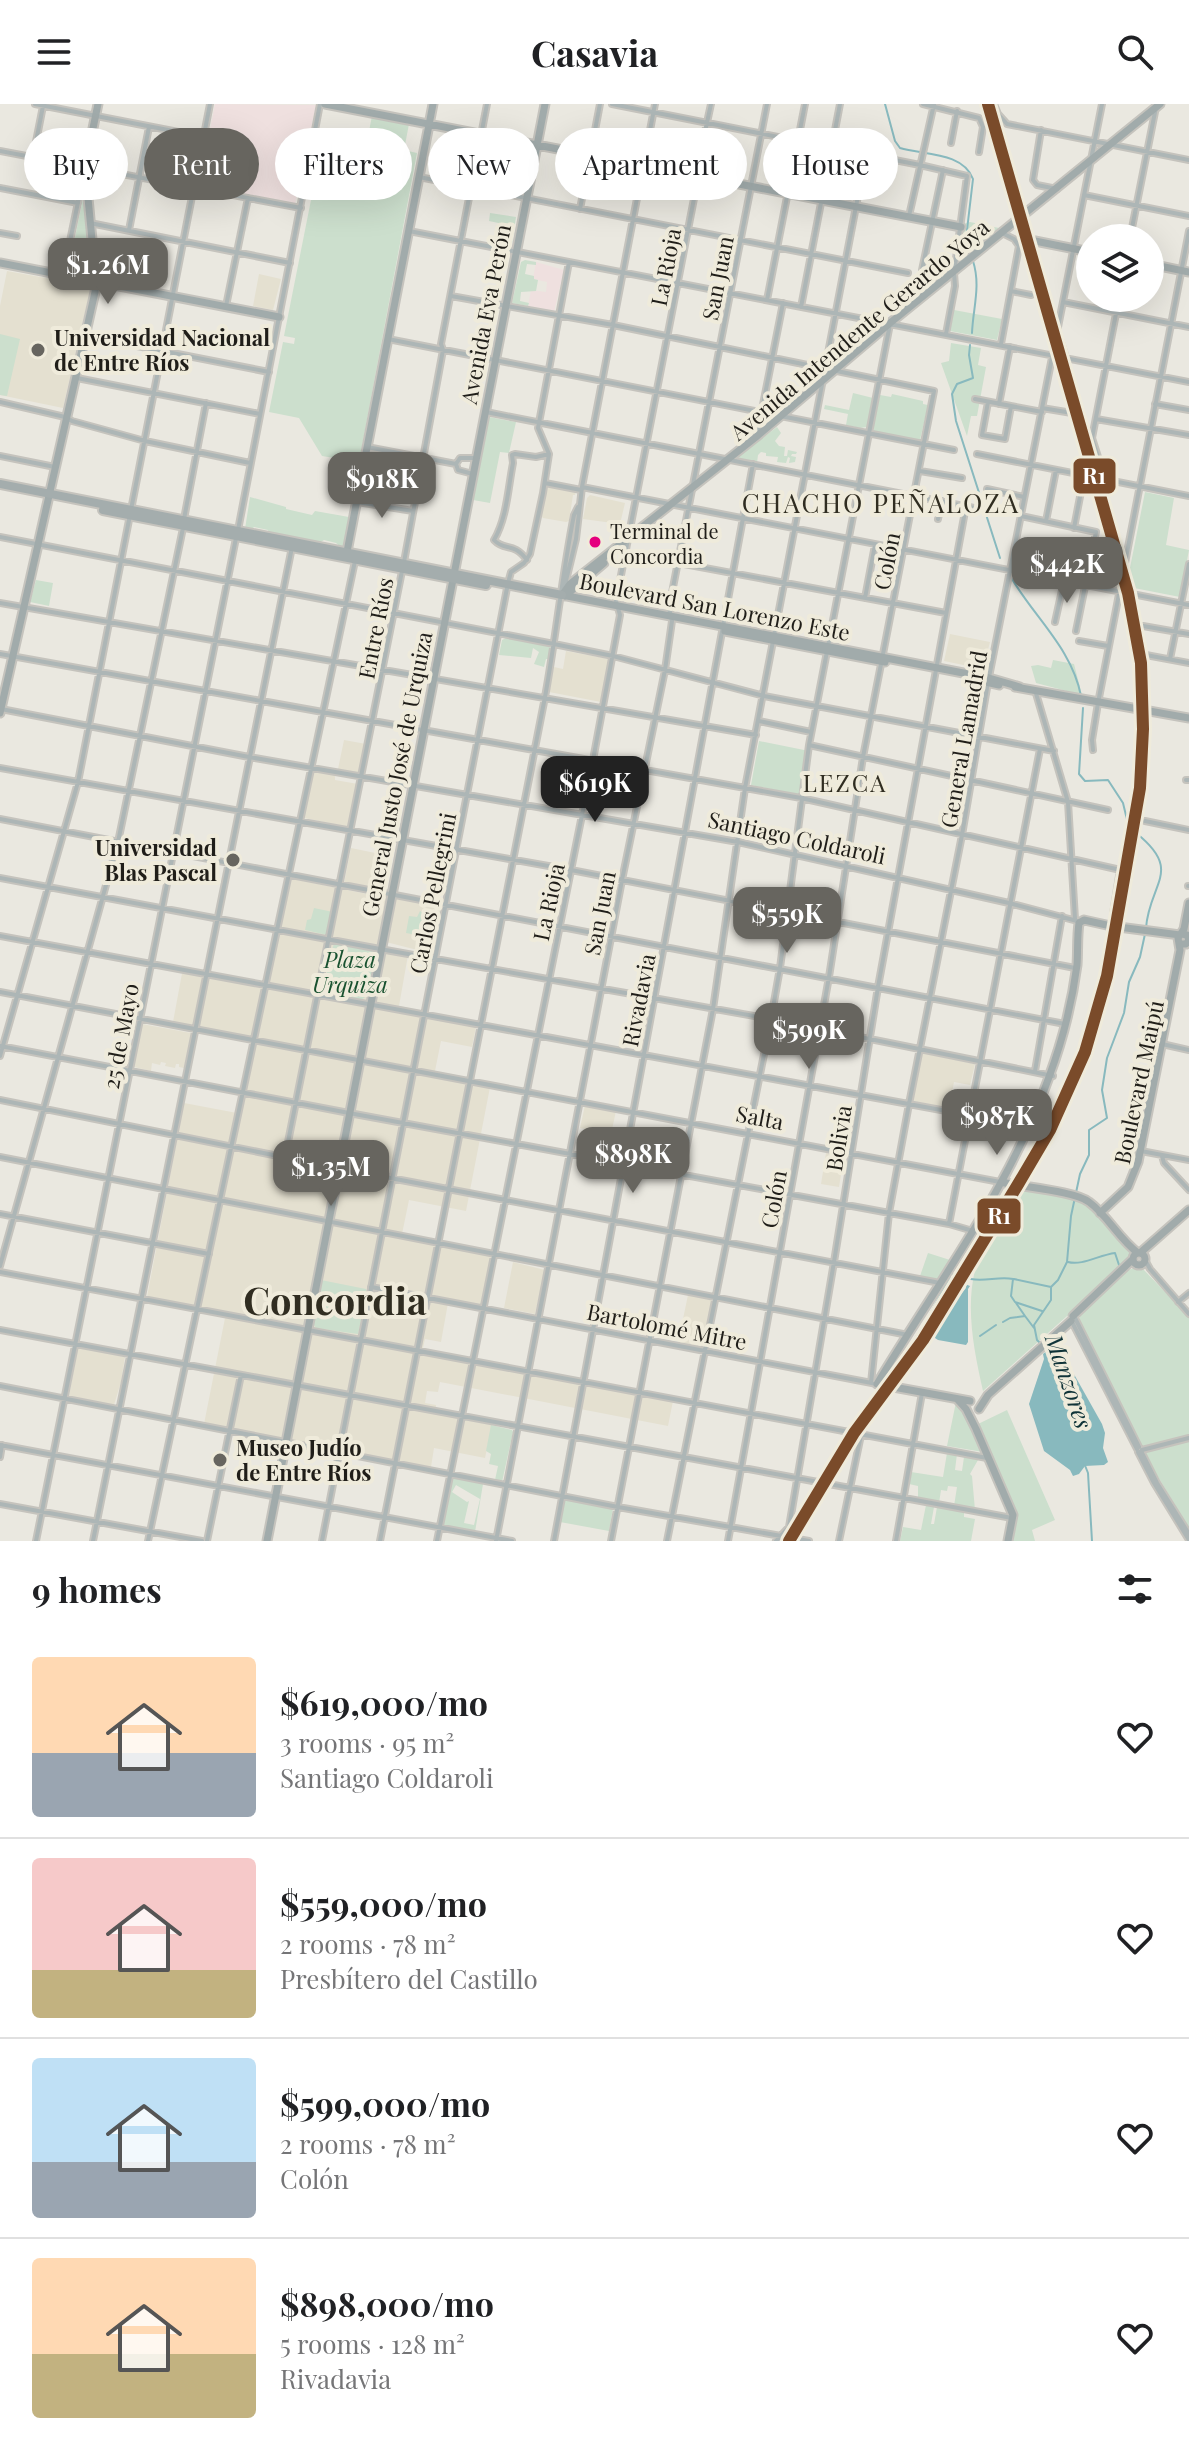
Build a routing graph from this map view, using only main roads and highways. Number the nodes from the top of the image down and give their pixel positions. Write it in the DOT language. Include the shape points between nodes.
graph roads {
  1 [pos="98,104"];
  2 [pos="323,104"];
  3 [pos="433,104"];
  4 [pos="545,104"];
  5 [pos="1158,106"];
  6 [pos="429,125"];
  7 [pos="445,128"];
  8 [pos="539,132"];
  9 [pos="539,146"];
  10 [pos="525,200"];
  11 [pos="961,227"];
  12 [pos="1035,241"];
  13 [pos="1076,250"];
  14 [pos="0,263"];
  15 [pos="1164,267"];
  16 [pos="1185,271"];
  17 [pos="96,281"];
  18 [pos="279,317"];
  19 [pos="0,487"];
  20 [pos="49,496"];
  21 [pos="350,555"];
  22 [pos="453,576"];
  23 [pos="563,597"];
  24 [pos="0,710"];
  25 [pos="1189,718"];
  26 [pos="1189,903"];
  27 [pos="1189,924"];
  28 [pos="1185,940"];
  29 [pos="1003,1183"];
  30 [pos="1189,1212"];
  31 [pos="1102,1214"];
  32 [pos="1140,1258"];
  33 [pos="1028,1358"];
  34 [pos="969,1405"];
  35 [pos="978,1410"];
  36 [pos="976,1429"];
  37 [pos="267,1541"];
  38 [pos="1008,1541"];
  1 -- 17 [label="main road" via="85,167"];
  2 -- 6 [label="main road"];
  3 -- 6 [label="main road"];
  4 -- 8 [label="main road, Avenida Eva Perón"];
  5 -- 23 [label="main road, Avenida Intendente Gerardo Yoya" via="570,584"];
  6 -- 7 [label="main road"];
  6 -- 21 [label="main road"];
  9 -- 11 [label="main road"];
  10 -- 22 [label="main road, Avenida Eva Perón"];
  12 -- 13 [label="main road"];
  14 -- 17 [label="main road"];
  15 -- 16 [label="main road"];
  17 -- 18 [label="main road"];
  17 -- 20 [label="main road"];
  19 -- 20 [label="main road, Boulevard San Lorenzo Este"];
  20 -- 21 [label="main road, Boulevard San Lorenzo Este"];
  20 -- 24 [label="main road"];
  21 -- 22 [label="main road, Boulevard San Lorenzo Este"];
  22 -- 23 [label="main road, Boulevard San Lorenzo Este"];
  22 -- 37 [label="main road, General Justo José de Urquiza"];
  23 -- 25 [label="main road, Boulevard San Lorenzo Este"];
  26 -- 28 [label="main road, Boulevard Maipú"];
  27 -- 28 [label="main road, Boulevard Maipú"];
  28 -- 29 [label="main road, Santiago Coldaroli" via="1080,921 1078,968 1052,1076"];
  28 -- 31 [label="main road, Boulevard Maipú" via="1143,1151 1128,1187"];
  29 -- 31 [label="main road, Salta" via="1082,1198"];
  29 -- 34 [label="main road, Bartolomé Mitre" via="876,1384"];
  30 -- 32 [label="main road"];
  31 -- 32 [label="main road"];
  32 -- 33 [label="main road"];
  33 -- 34 [label="main road"];
  33 -- 35 [label="main road"];
  34 -- 35 [label="main road, Bartolomé Mitre" via="974,1414"];
  34 -- 36 [label="main road"];
  35 -- 36 [label="main road"];
  36 -- 38 [label="main road" via="1014,1518"];
}
